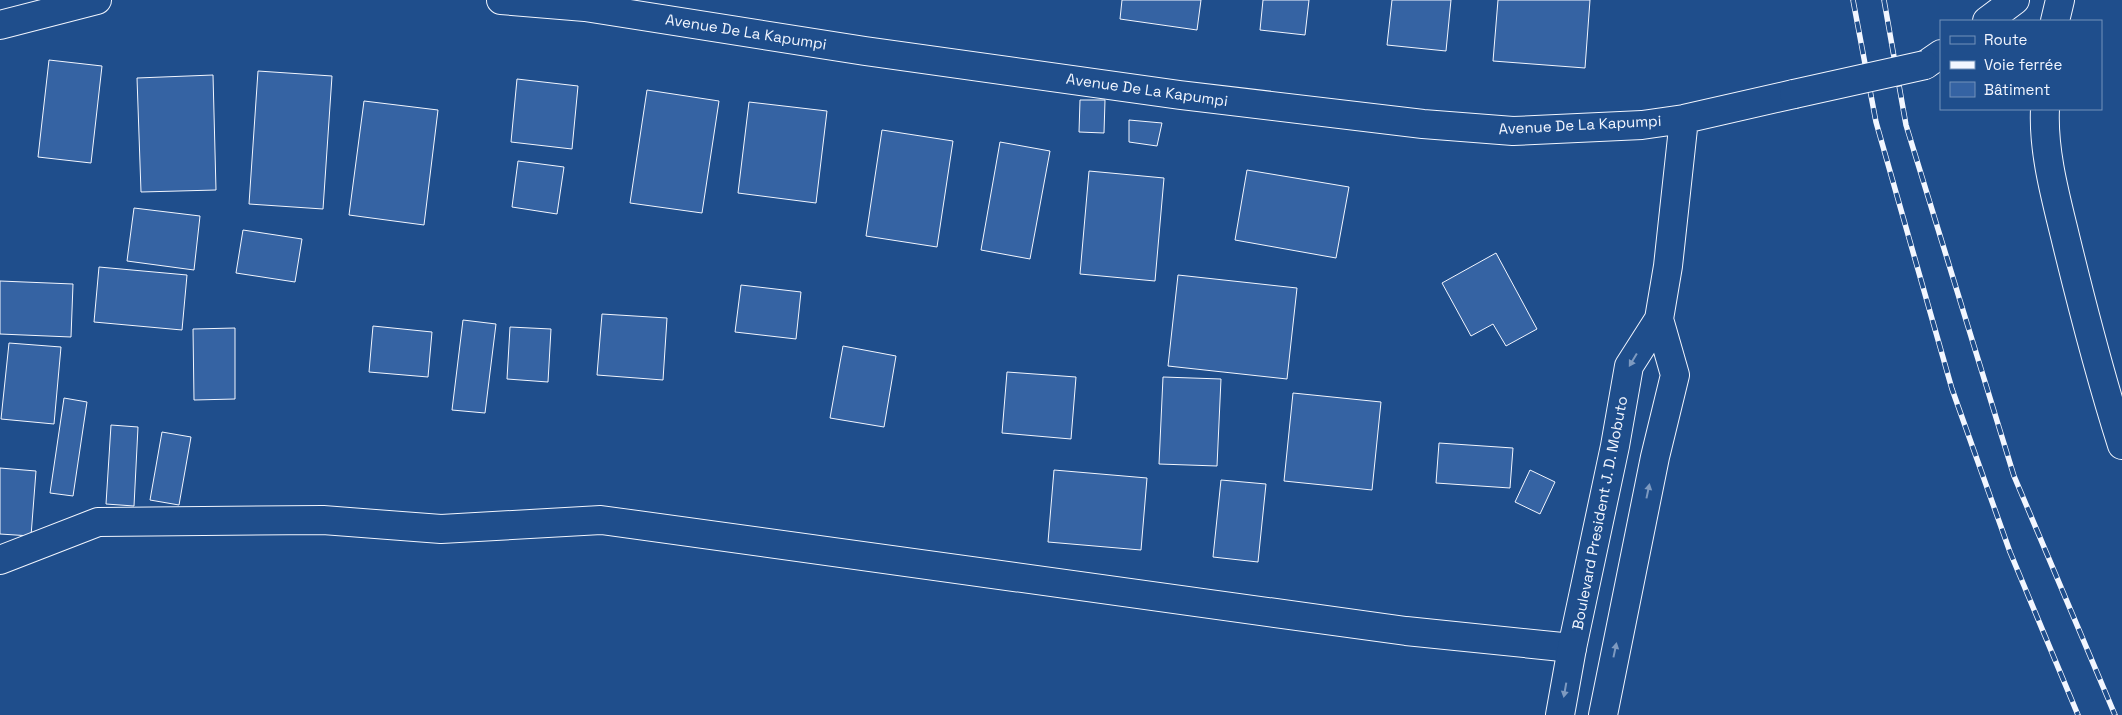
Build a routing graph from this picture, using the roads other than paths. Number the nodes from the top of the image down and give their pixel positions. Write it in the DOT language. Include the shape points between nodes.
graph roads {
  1 [pos="96,0"];
  2 [pos="501,0"];
  3 [pos="2015,0"];
  4 [pos="2060,0"];
  5 [pos="1988,20"];
  6 [pos="2056,20"];
  7 [pos="0,25"];
  8 [pos="1933,60"];
  9 [pos="2045,110"];
  10 [pos="1684,119"];
  11 [pos="1659,319"];
  12 [pos="2122,445"];
  13 [pos="0,560"];
  14 [pos="1572,648"];
  15 [pos="1560,715"];
  16 [pos="1603,715"];
  1 -- 7 [label="street"];
  2 -- 10 [label="street, Avenue De La Kapumpi" via="585,7 1170,94 1423,124 1514,131 1642,125"];
  3 -- 5 [label="street"];
  4 -- 6 [label="street"];
  8 -- 10 [label="street, Avenue De La Kapumpi, bridge"];
  9 -- 12 [label="street" via="2050,171"];
  10 -- 11 [label="street, Boulevard President J. D. Mobuto"];
  11 -- 14 [label="street, Boulevard President J. D. Mobuto, one-way" via="1628,366 1615,446"];
  16 -- 11 [label="street, Boulevard President J. D. Mobuto, one-way" via="1655,457 1675,375"];
  13 -- 14 [label="street" via="98,522 323,520 441,529 601,520 1406,631"];
  14 -- 15 [label="street, Boulevard President J. D. Mobuto, one-way"];
}
